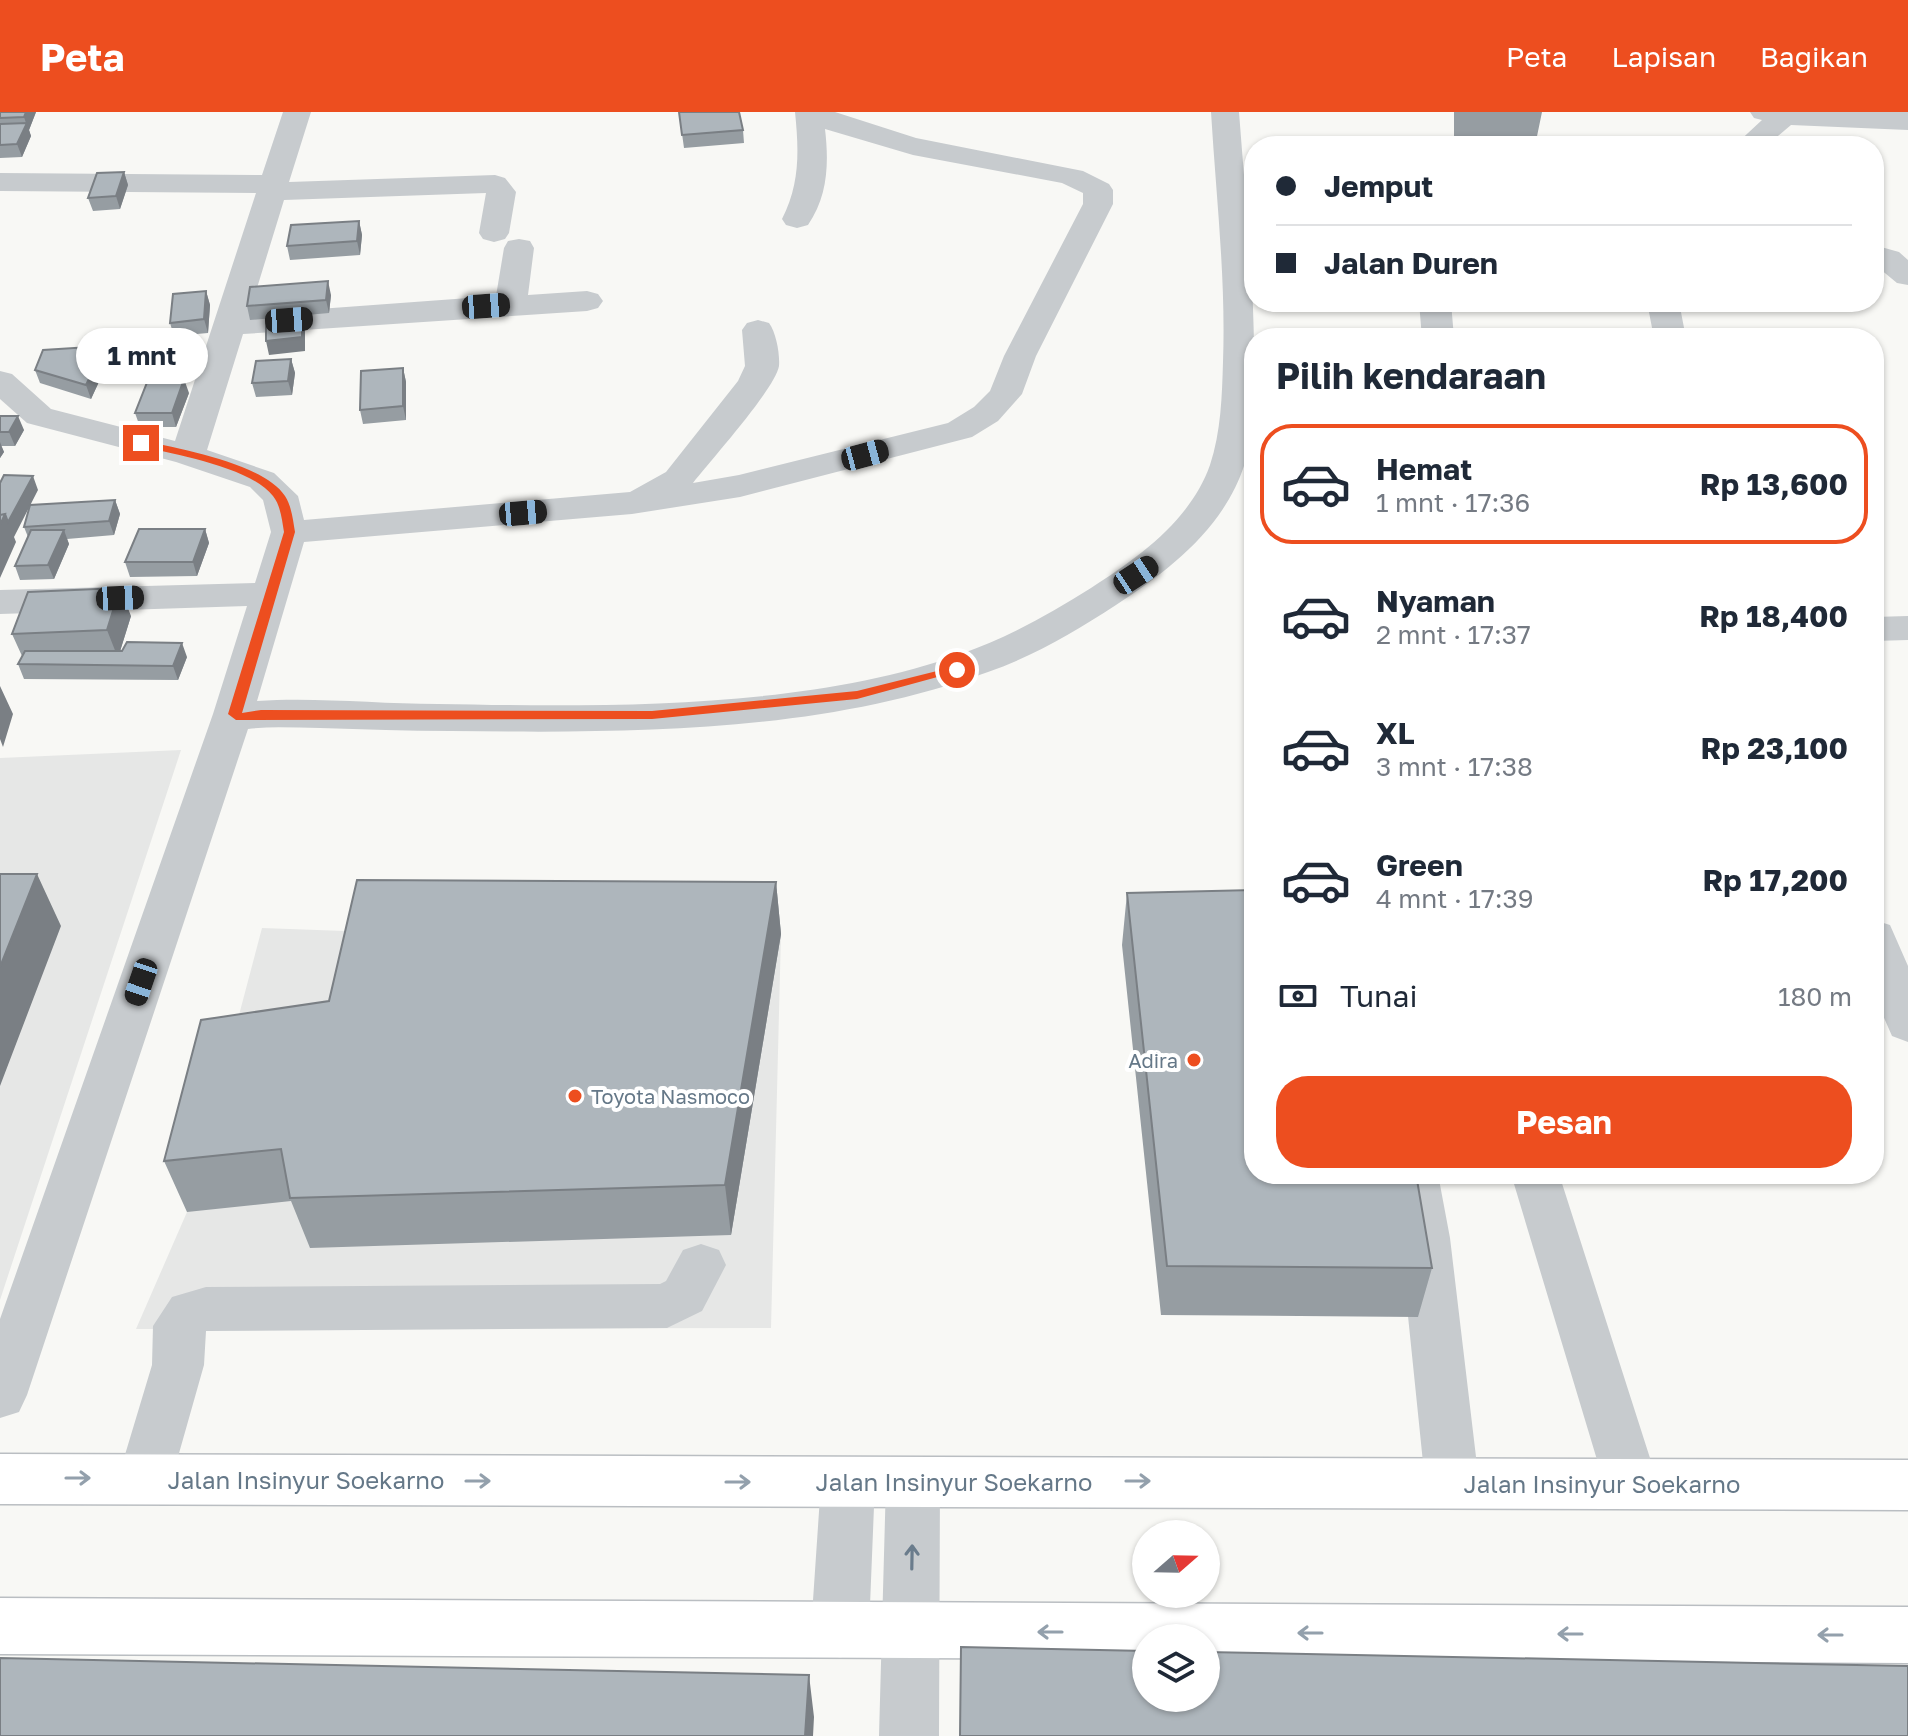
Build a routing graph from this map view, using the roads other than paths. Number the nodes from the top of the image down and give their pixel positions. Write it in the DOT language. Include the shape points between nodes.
graph roads {
  1 [pos="297,112"];
  2 [pos="812,112"];
  3 [pos="1225,112"];
  4 [pos="1779,113"];
  5 [pos="1908,121"];
  6 [pos="1757,136"];
  7 [pos="0,182"];
  8 [pos="272,188"];
  9 [pos="797,219"];
  10 [pos="1884,258"];
  11 [pos="1908,276"];
  12 [pos="587,301"];
  13 [pos="511,305"];
  14 [pos="229,325"];
  15 [pos="758,330"];
  16 [pos="0,381"];
  17 [pos="39,416"];
  18 [pos="0,422"];
  19 [pos="188,455"];
  20 [pos="632,503"];
  21 [pos="289,532"];
  22 [pos="271,594"];
  23 [pos="0,602"];
  24 [pos="1908,628"];
  25 [pos="1884,629"];
  26 [pos="244,714"];
  27 [pos="1884,975"];
  28 [pos="1908,1024"];
  29 [pos="1416,1184"];
  30 [pos="1538,1184"];
  31 [pos="701,1265"];
  32 [pos="0,1395"];
  33 [pos="145,1478"];
  34 [pos="0,1479"];
  35 [pos="848,1482"];
  36 [pos="913,1482"];
  37 [pos="1452,1482"];
  38 [pos="1631,1483"];
  39 [pos="1908,1485"];
  40 [pos="0,1626"];
  41 [pos="840,1630"];
  42 [pos="911,1631"];
  43 [pos="1908,1635"];
  44 [pos="909,1736"];
  1 -- 8 [label="street"];
  2 -- 9 [label="street" via="813,183"];
  2 -- 20 [label="street" via="875,135 1080,179 1098,190 1098,204 1005,394 986,414 960,430 810,470"];
  3 -- 26 [label="street" via="1241,293 1234,444 1222,480 1197,519 1156,561 1096,601 1028,641 957,670 857,695 652,715"];
  4 -- 5 [label="street"];
  4 -- 6 [label="street"];
  7 -- 8 [label="street"];
  8 -- 13 [label="street" via="495,184 501,192"];
  8 -- 14 [label="street"];
  10 -- 11 [label="street"];
  12 -- 13 [label="street"];
  13 -- 14 [label="street"];
  14 -- 19 [label="street"];
  15 -- 20 [label="street" via="762,366 737,406 678,479"];
  16 -- 17 [label="street"];
  17 -- 18 [label="street"];
  17 -- 19 [label="street"];
  19 -- 21 [label="street" via="262,480 280,496"];
  20 -- 21 [label="street"];
  21 -- 22 [label="street"];
  22 -- 23 [label="street"];
  22 -- 26 [label="street"];
  24 -- 25 [label="street"];
  26 -- 32 [label="street"];
  27 -- 28 [label="street"];
  29 -- 37 [label="street"];
  30 -- 38 [label="street"];
  31 -- 33 [label="street" via="684,1296 667,1306 190,1313 179,1326 178,1365"];
  34 -- 33 [label="main road, Jalan Insinyur Soekarno, one-way"];
  33 -- 35 [label="main road, Jalan Insinyur Soekarno, one-way"];
  35 -- 36 [label="main road, Jalan Insinyur Soekarno"];
  35 -- 41 [label="street"];
  36 -- 37 [label="main road, Jalan Insinyur Soekarno, one-way"];
  42 -- 36 [label="street, one-way"];
  37 -- 38 [label="main road, Jalan Insinyur Soekarno"];
  38 -- 39 [label="main road, Jalan Insinyur Soekarno"];
  40 -- 41 [label="main road"];
  41 -- 42 [label="main road"];
  43 -- 42 [label="main road, one-way"];
  42 -- 44 [label="street"];
}
